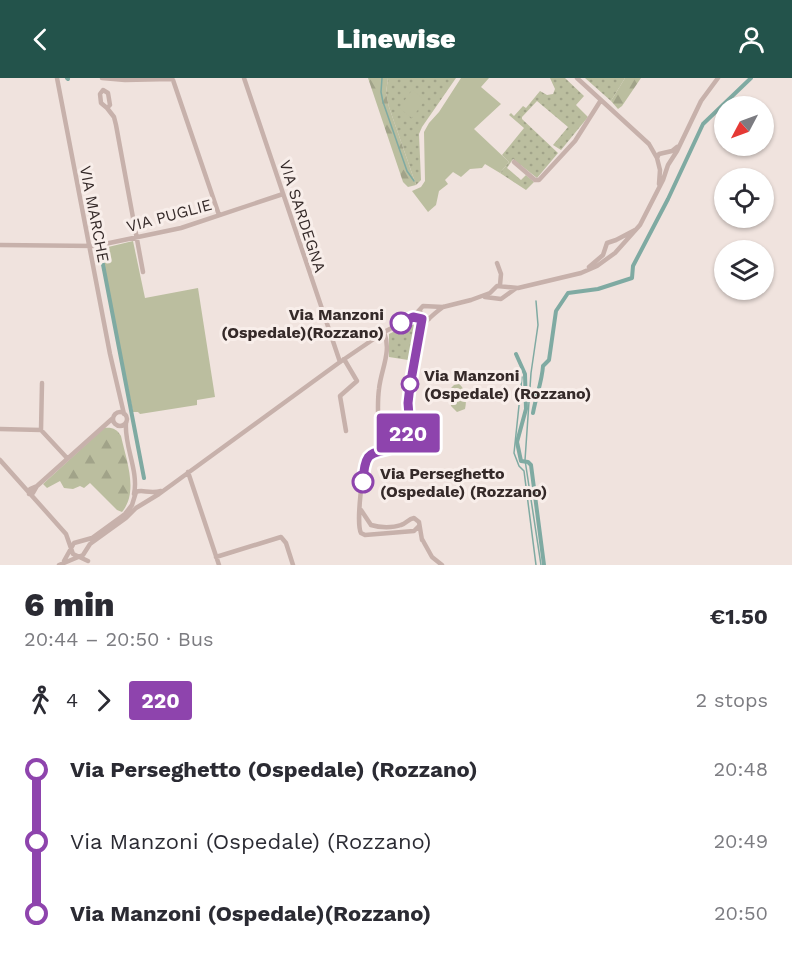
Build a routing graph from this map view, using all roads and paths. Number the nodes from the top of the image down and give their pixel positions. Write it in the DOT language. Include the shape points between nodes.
graph roads {
  1 [pos="57,78"];
  2 [pos="102,78"];
  3 [pos="244,78"];
  4 [pos="577,78"];
  5 [pos="716,78"];
  6 [pos="154,79"];
  7 [pos="172,79"];
  8 [pos="103,90"];
  9 [pos="601,100"];
  10 [pos="107,108"];
  11 [pos="644,138"];
  12 [pos="680,142"];
  13 [pos="664,153"];
  14 [pos="657,158"];
  15 [pos="514,162"];
  16 [pos="668,163"];
  17 [pos="658,164"];
  18 [pos="659,186"];
  19 [pos="283,194"];
  20 [pos="219,215"];
  21 [pos="635,230"];
  22 [pos="136,237"];
  23 [pos="613,241"];
  24 [pos="0,245"];
  25 [pos="90,246"];
  26 [pos="618,248"];
  27 [pos="604,249"];
  28 [pos="613,254"];
  29 [pos="497,262"];
  30 [pos="143,272"];
  31 [pos="582,272"];
  32 [pos="502,286"];
  33 [pos="518,288"];
  34 [pos="493,290"];
  35 [pos="505,295"];
  36 [pos="495,298"];
  37 [pos="471,300"];
  38 [pos="429,307"];
  39 [pos="442,307"];
  40 [pos="420,310"];
  41 [pos="413,317"];
  42 [pos="421,318"];
  43 [pos="431,318"];
  44 [pos="421,328"];
  45 [pos="384,332"];
  46 [pos="342,361"];
  47 [pos="42,383"];
  48 [pos="118,395"];
  49 [pos="124,414"];
  50 [pos="114,416"];
  51 [pos="126,423"];
  52 [pos="104,426"];
  53 [pos="118,426"];
  54 [pos="0,429"];
  55 [pos="41,430"];
  56 [pos="346,430"];
  57 [pos="379,433"];
  58 [pos="126,438"];
  59 [pos="67,458"];
  60 [pos="0,460"];
  61 [pos="188,472"];
  62 [pos="134,475"];
  63 [pos="164,490"];
  64 [pos="143,491"];
  65 [pos="29,494"];
  66 [pos="133,496"];
  67 [pos="147,501"];
  68 [pos="142,505"];
  69 [pos="361,509"];
  70 [pos="407,521"];
  71 [pos="370,524"];
  72 [pos="419,526"];
  73 [pos="359,527"];
  74 [pos="412,531"];
  75 [pos="66,534"];
  76 [pos="367,535"];
  77 [pos="422,540"];
  78 [pos="78,541"];
  79 [pos="71,548"];
  80 [pos="86,550"];
  81 [pos="79,556"];
  82 [pos="216,557"];
  83 [pos="90,563"];
  84 [pos="60,564"];
  85 [pos="219,565"];
  86 [pos="293,565"];
  87 [pos="442,565"];
  1 -- 25 [label="street, VIA MARCHE"];
  2 -- 6 [label="street"];
  2 -- 8 [label="street"];
  3 -- 19 [label="street, VIA SARDEGNA"];
  4 -- 9 [label="street"];
  5 -- 12 [label="street" via="704,93"];
  6 -- 7 [label="street"];
  7 -- 20 [label="street"];
  8 -- 10 [label="street" via="100,100"];
  8 -- 10 [label="street" via="111,99"];
  9 -- 11 [label="street"];
  9 -- 15 [label="street" via="575,141 539,180"];
  10 -- 22 [label="street" via="116,125"];
  11 -- 13 [label="street"];
  11 -- 14 [label="street"];
  12 -- 13 [label="street"];
  12 -- 16 [label="street"];
  13 -- 14 [label="street"];
  13 -- 16 [label="street"];
  14 -- 17 [label="street"];
  16 -- 17 [label="street"];
  16 -- 18 [label="street"];
  17 -- 18 [label="street"];
  18 -- 21 [label="street"];
  19 -- 20 [label="street, VIA PUGLIE"];
  19 -- 46 [label="street, VIA SARDEGNA"];
  20 -- 22 [label="street, VIA PUGLIE"];
  21 -- 23 [label="street"];
  21 -- 26 [label="street"];
  22 -- 25 [label="street, VIA PUGLIE"];
  22 -- 30 [label="street"];
  23 -- 26 [label="street"];
  23 -- 27 [label="street" via="606,243"];
  24 -- 25 [label="street, VIA PUGLIE"];
  25 -- 48 [label="street, VIA MARCHE"];
  26 -- 28 [label="street"];
  27 -- 28 [label="street"];
  27 -- 31 [label="street" via="601,257"];
  28 -- 31 [label="street"];
  29 -- 32 [label="street"];
  31 -- 33 [label="street"];
  32 -- 33 [label="street"];
  32 -- 34 [label="street"];
  32 -- 35 [label="street"];
  33 -- 35 [label="street"];
  34 -- 36 [label="street"];
  34 -- 37 [label="street"];
  35 -- 36 [label="street"];
  36 -- 37 [label="street"];
  37 -- 39 [label="street"];
  38 -- 39 [label="street"];
  38 -- 40 [label="street"];
  38 -- 43 [label="street" via="433,311"];
  39 -- 43 [label="street"];
  40 -- 41 [label="street"];
  40 -- 42 [label="street"];
  41 -- 42 [label="street"];
  41 -- 45 [label="street"];
  42 -- 43 [label="street"];
  42 -- 44 [label="street"];
  43 -- 44 [label="street"];
  44 -- 69 [label="street" via="410,383 410,428 400,444 376,451 366,460"];
  45 -- 46 [label="street"];
  45 -- 57 [label="street" via="388,355 379,389"];
  46 -- 56 [label="street, VIA SARDEGNA" via="357,381 340,396"];
  46 -- 61 [label="street"];
  47 -- 55 [label="street"];
  48 -- 49 [label="street"];
  48 -- 50 [label="street"];
  49 -- 50 [label="street"];
  49 -- 51 [label="street"];
  50 -- 52 [label="street"];
  50 -- 53 [label="street" via="113,422"];
  51 -- 53 [label="street"];
  51 -- 58 [label="street"];
  52 -- 53 [label="street"];
  52 -- 59 [label="street"];
  53 -- 58 [label="street"];
  54 -- 55 [label="street"];
  55 -- 59 [label="street"];
  58 -- 62 [label="street"];
  59 -- 65 [label="street"];
  60 -- 65 [label="street"];
  61 -- 63 [label="street"];
  61 -- 82 [label="street"];
  62 -- 64 [label="street"];
  62 -- 66 [label="street"];
  63 -- 64 [label="street" via="152,494"];
  63 -- 67 [label="street"];
  64 -- 66 [label="street" via="136,491"];
  64 -- 67 [label="street" via="148,495"];
  65 -- 75 [label="street"];
  66 -- 68 [label="street" via="135,503"];
  66 -- 78 [label="street" via="125,514 92,538"];
  67 -- 68 [label="street"];
  68 -- 80 [label="street"];
  69 -- 71 [label="street"];
  69 -- 73 [label="street"];
  70 -- 71 [label="street" via="389,527"];
  70 -- 72 [label="street" via="416,518"];
  70 -- 74 [label="street"];
  71 -- 73 [label="street" via="363,522"];
  71 -- 76 [label="street"];
  72 -- 74 [label="street"];
  72 -- 77 [label="street"];
  73 -- 76 [label="street"];
  74 -- 76 [label="street"];
  74 -- 77 [label="street"];
  75 -- 78 [label="street"];
  75 -- 79 [label="street"];
  77 -- 87 [label="street"];
  78 -- 79 [label="street"];
  78 -- 80 [label="street"];
  79 -- 81 [label="street"];
  79 -- 84 [label="street"];
  80 -- 81 [label="street"];
  80 -- 83 [label="street"];
  81 -- 83 [label="street"];
  81 -- 84 [label="street"];
  82 -- 85 [label="street"];
  82 -- 86 [label="street" via="278,537 283,538"];
}
